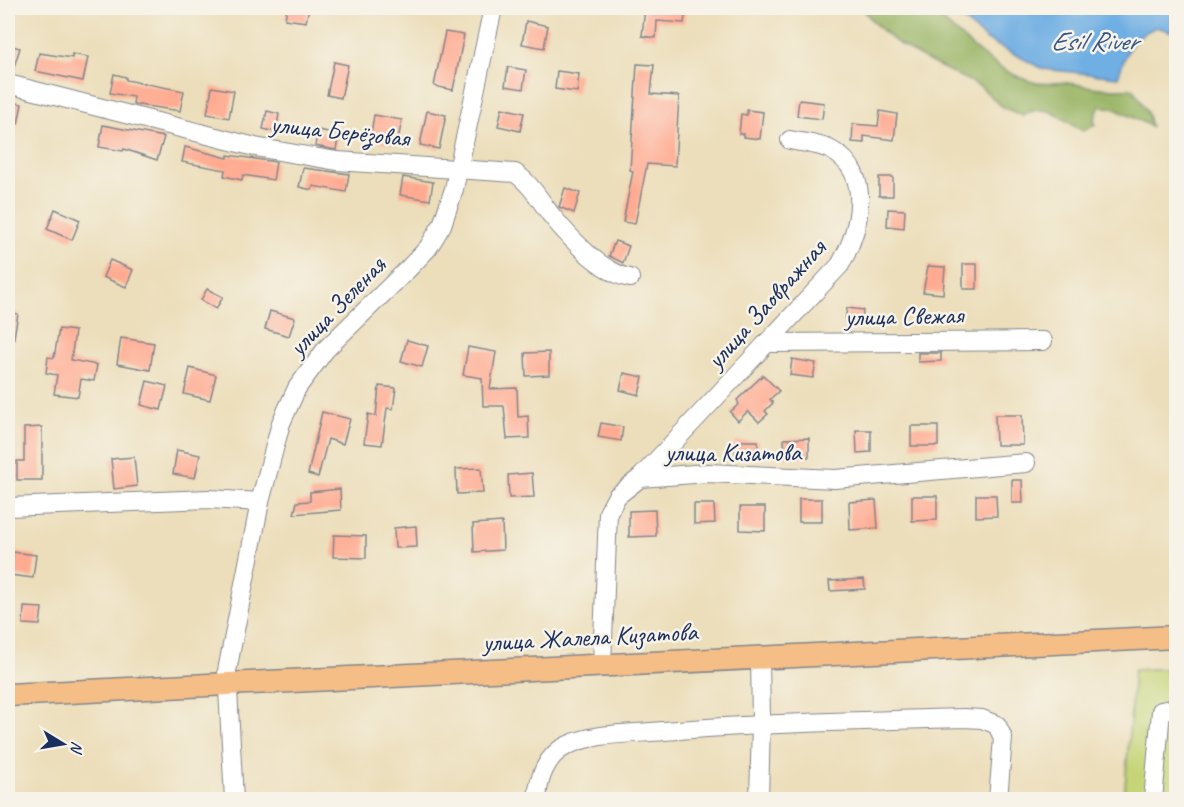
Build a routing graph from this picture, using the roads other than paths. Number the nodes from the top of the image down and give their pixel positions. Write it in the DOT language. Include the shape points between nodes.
graph roads {
  1 [pos="493,8"];
  2 [pos="8,84"];
  3 [pos="790,140"];
  4 [pos="459,168"];
  5 [pos="630,278"];
  6 [pos="1043,341"];
  7 [pos="766,343"];
  8 [pos="1026,463"];
  9 [pos="640,478"];
  10 [pos="260,502"];
  11 [pos="8,507"];
  12 [pos="1176,637"];
  13 [pos="759,656"];
  14 [pos="602,665"];
  15 [pos="227,684"];
  16 [pos="8,695"];
  17 [pos="1176,708"];
  18 [pos="761,723"];
  19 [pos="234,800"];
  20 [pos="537,800"];
  21 [pos="759,800"];
  22 [pos="998,800"];
  23 [pos="1153,800"];
  1 -- 4 [label="street, улица Зеленая"];
  2 -- 4 [label="street, улица Берёзовая" via="255,147 337,161"];
  3 -- 7 [label="street, улица Заовражная" via="826,148 843,159 857,183 859,216 840,265"];
  4 -- 5 [label="street, улица Берёзовая" via="515,173 607,270"];
  4 -- 10 [label="street, улица Зеленая" via="450,206 428,248 326,349 297,388 281,423"];
  6 -- 7 [label="street, улица Свежая"];
  7 -- 9 [label="street, улица Заовражная"];
  8 -- 9 [label="street, улица Кизатова" via="835,478 708,473"];
  9 -- 14 [label="street, улица Кизатова" via="617,496 608,513"];
  10 -- 11 [label="street" via="209,499"];
  10 -- 15 [label="street, улица Зеленая"];
  12 -- 13 [label="main road, улица Жалела Кизатова"];
  13 -- 14 [label="main road, улица Жалела Кизатова"];
  13 -- 18 [label="street"];
  14 -- 15 [label="main road, улица Жалела Кизатова"];
  15 -- 16 [label="main road, улица Жалела Кизатова"];
  15 -- 19 [label="street, улица Зеленая"];
  17 -- 23 [label="street" via="1161,711"];
  18 -- 20 [label="street" via="598,737 567,746 556,753 544,770"];
  18 -- 21 [label="street"];
  18 -- 22 [label="street" via="982,719 997,725 1003,738"];
}
